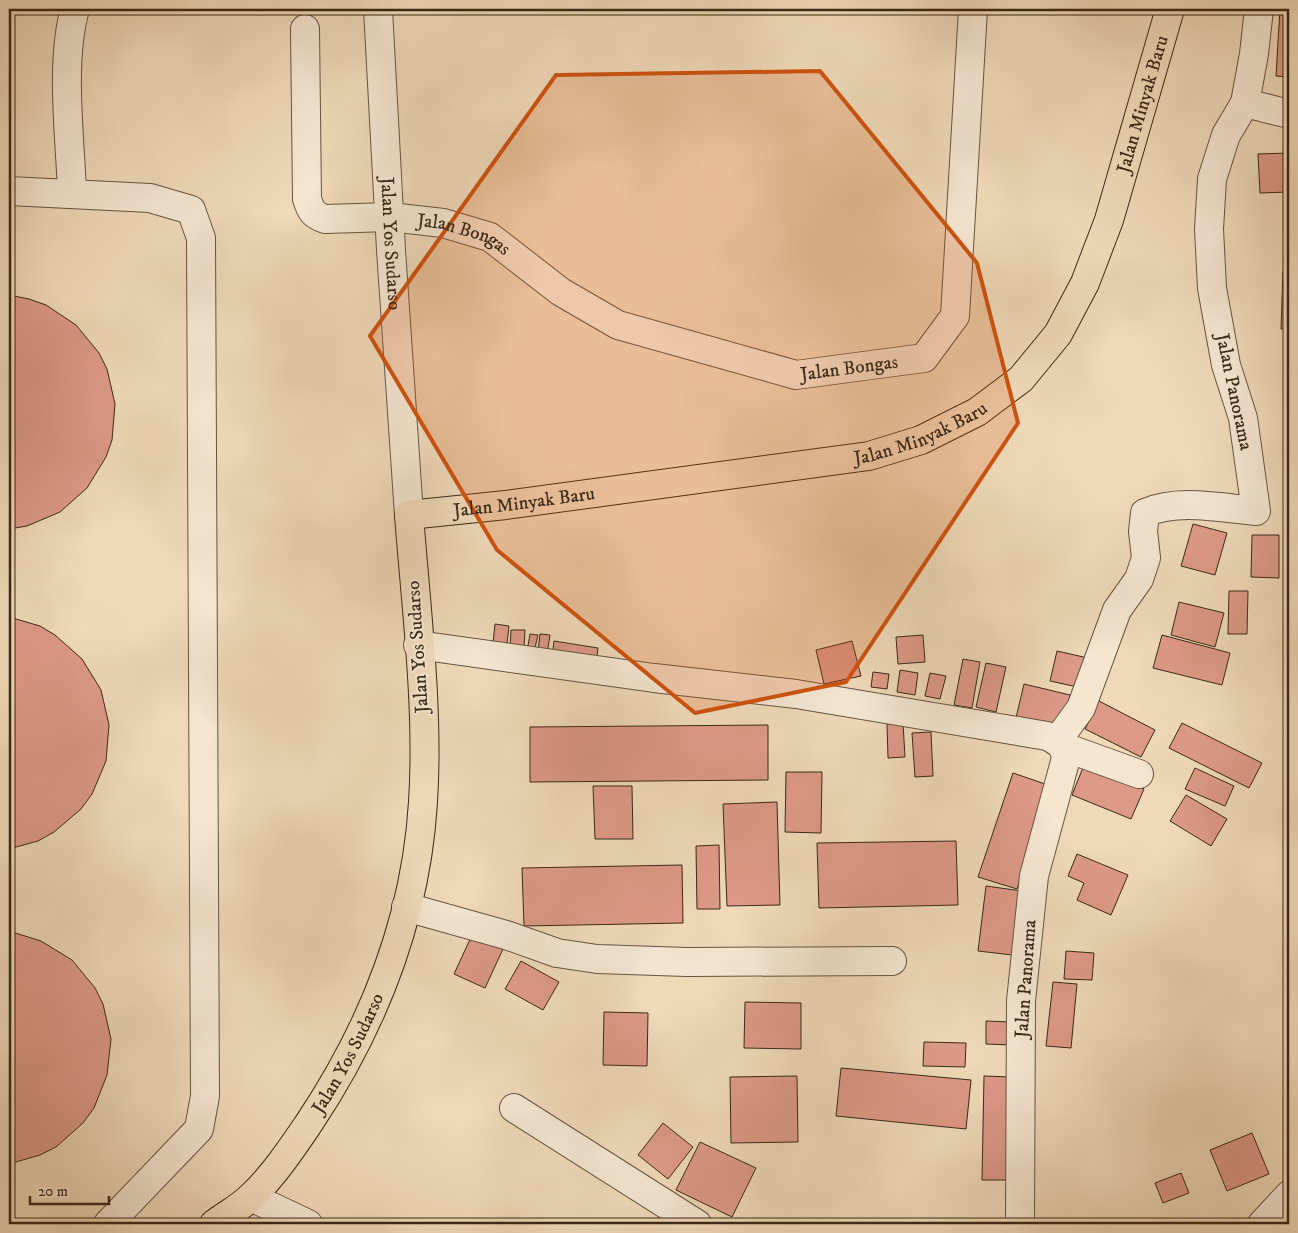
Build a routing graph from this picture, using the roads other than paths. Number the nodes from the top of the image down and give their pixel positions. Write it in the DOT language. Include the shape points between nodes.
graph roads {
  1 [pos="75,9"];
  2 [pos="378,9"];
  3 [pos="973,9"];
  4 [pos="1170,9"];
  5 [pos="1259,9"];
  6 [pos="306,29"];
  7 [pos="1245,104"];
  8 [pos="1289,114"];
  9 [pos="9,191"];
  10 [pos="72,192"];
  11 [pos="390,216"];
  12 [pos="410,515"];
  13 [pos="418,644"];
  14 [pos="1061,744"];
  15 [pos="1139,774"];
  16 [pos="406,907"];
  17 [pos="892,961"];
  18 [pos="514,1108"];
  19 [pos="1289,1195"];
  20 [pos="251,1197"];
  21 [pos="108,1224"];
  22 [pos="214,1224"];
  23 [pos="308,1224"];
  24 [pos="697,1224"];
  25 [pos="1020,1224"];
  26 [pos="1262,1224"];
  1 -- 10 [label="street" via="67,52"];
  2 -- 11 [label="street, Jalan Yos Sudarso"];
  3 -- 11 [label="street, Jalan Bongas" via="955,316 924,358 796,375 618,325 561,292 490,237 443,223"];
  4 -- 12 [label="main road, Jalan Minyak Baru" via="1109,220 1085,283 1058,334 1021,380 976,412 921,440 869,456"];
  5 -- 7 [label="street, Jalan Panorama"];
  6 -- 11 [label="street, Jalan Bongas" via="307,198 312,214 325,219"];
  7 -- 8 [label="street"];
  7 -- 14 [label="street, Jalan Panorama" via="1226,136 1212,179 1209,229 1212,288 1226,365 1243,418 1256,511 1160,506 1145,513 1146,558 1139,579 1117,610 1082,708"];
  9 -- 10 [label="street"];
  10 -- 21 [label="street" via="150,198 191,210 201,238 205,1096 199,1129"];
  11 -- 12 [label="street, Jalan Yos Sudarso"];
  12 -- 13 [label="main road, Jalan Yos Sudarso"];
  13 -- 14 [label="street" via="654,678 796,694 1047,736"];
  13 -- 16 [label="main road, Jalan Yos Sudarso" via="424,743 423,803"];
  14 -- 15 [label="street"];
  14 -- 25 [label="street, Jalan Panorama" via="1066,758 1034,876 1022,1001"];
  16 -- 17 [label="street" via="557,953 597,959"];
  16 -- 20 [label="main road, Jalan Yos Sudarso" via="392,960 371,1013 334,1084 289,1152"];
  18 -- 24 [label="street"];
  19 -- 26 [label="street"];
  20 -- 22 [label="main road, Jalan Yos Sudarso"];
  20 -- 23 [label="street"];
}
